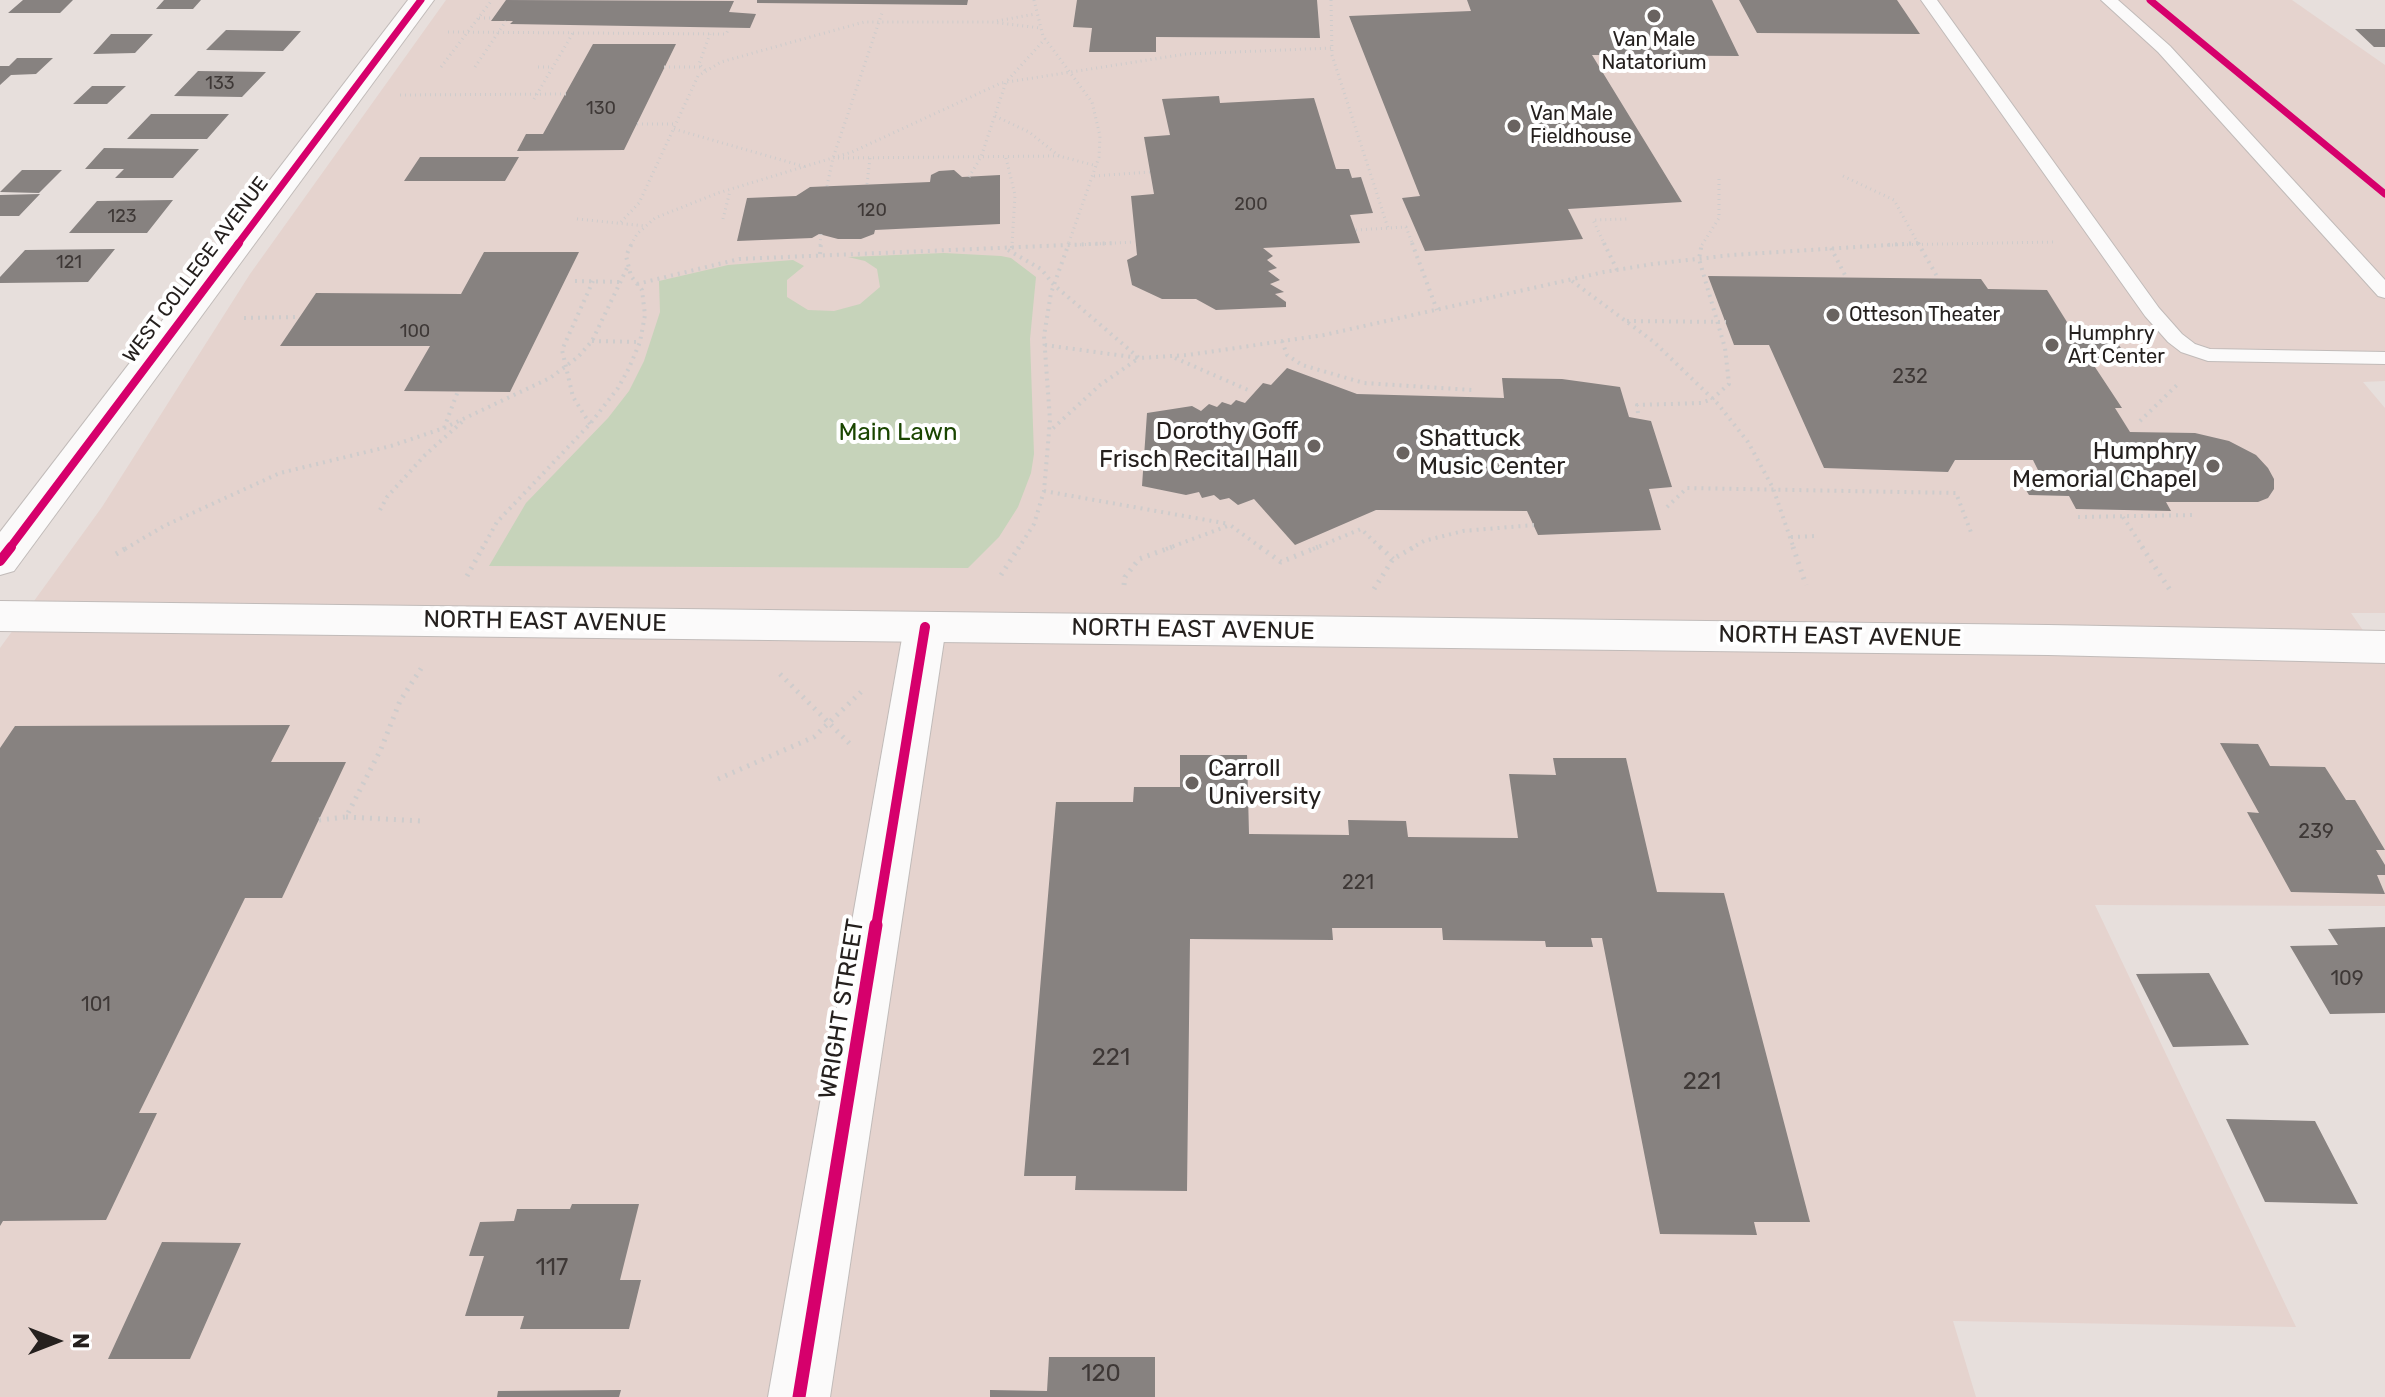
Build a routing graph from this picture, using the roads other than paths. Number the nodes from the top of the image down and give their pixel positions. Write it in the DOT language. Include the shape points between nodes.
graph roads {
  1 [pos="421,0"];
  2 [pos="1929,0"];
  3 [pos="2109,0"];
  4 [pos="2385,292"];
  5 [pos="2385,358"];
  6 [pos="0,561"];
  7 [pos="0,616"];
  8 [pos="925,627"];
  9 [pos="2385,647"];
  10 [pos="799,1397"];
  1 -- 6 [label="main road, WEST COLLEGE AVENUE"];
  2 -- 5 [label="lane" via="2175,338 2208,355"];
  3 -- 4 [label="lane" via="2164,49"];
  7 -- 8 [label="main road, NORTH EAST AVENUE"];
  8 -- 9 [label="main road, NORTH EAST AVENUE"];
  8 -- 10 [label="main road, WRIGHT STREET"];
}
